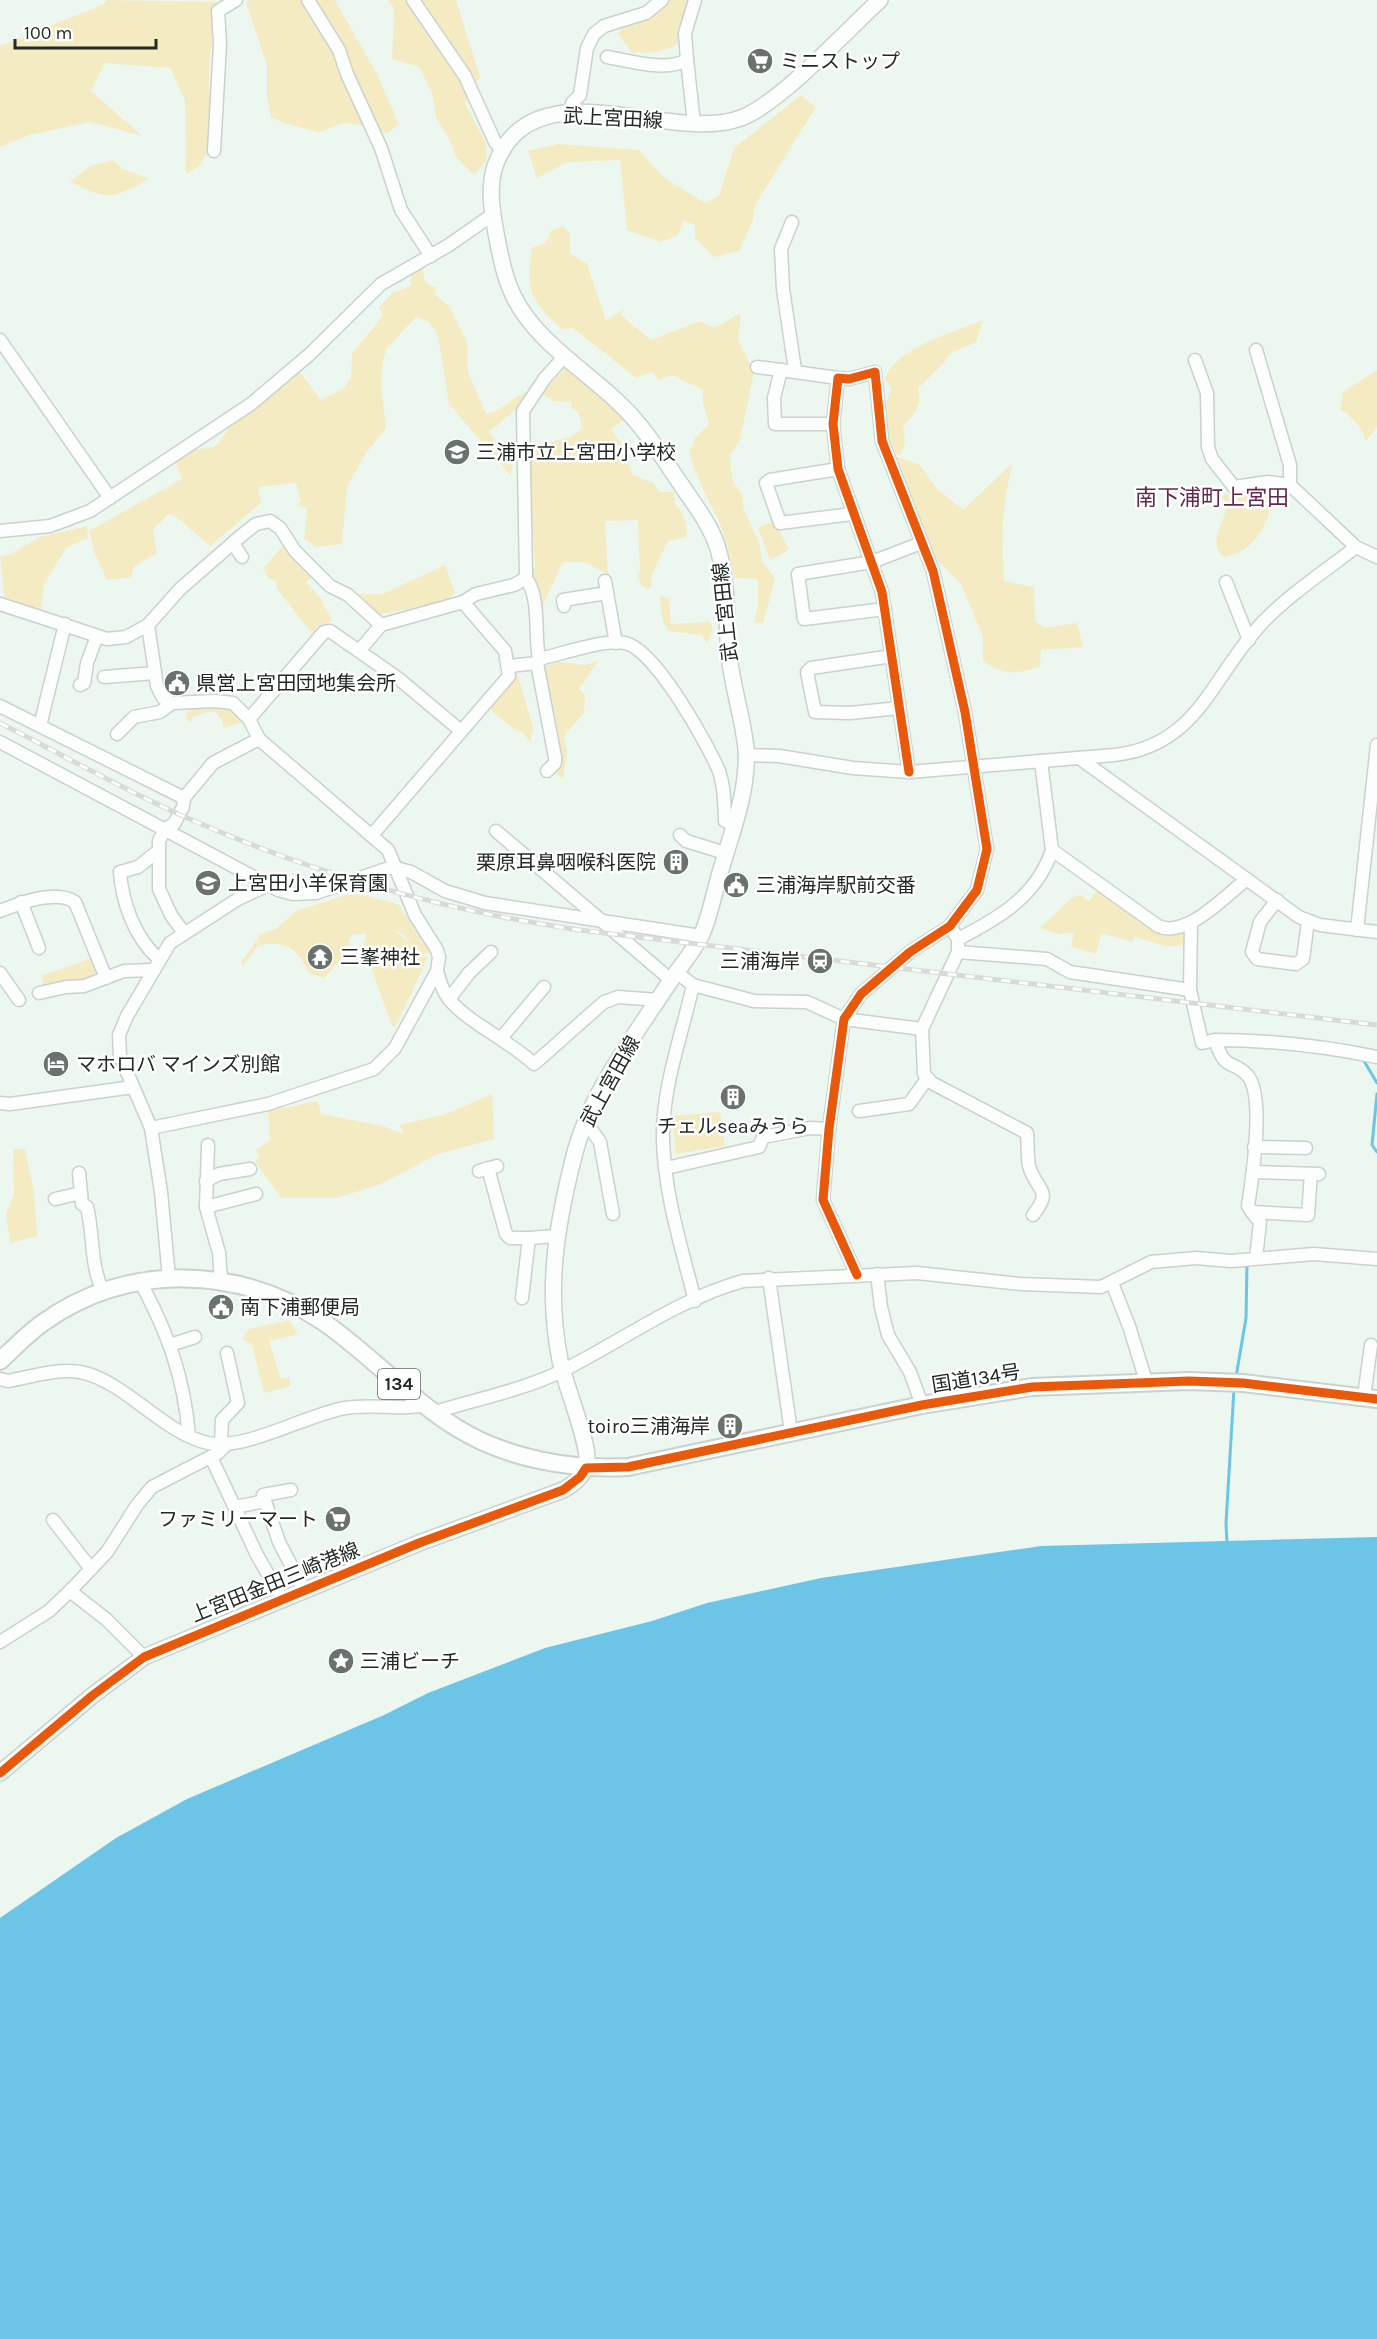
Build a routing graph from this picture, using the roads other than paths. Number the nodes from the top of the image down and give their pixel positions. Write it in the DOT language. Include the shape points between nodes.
graph roads {
  1 [pos="237,0"];
  2 [pos="308,0"];
  3 [pos="413,0"];
  4 [pos="662,0"];
  5 [pos="694,0"];
  6 [pos="880,0"];
  7 [pos="607,57"];
  8 [pos="687,60"];
  9 [pos="571,112"];
  10 [pos="694,123"];
  11 [pos="214,151"];
  12 [pos="503,151"];
  13 [pos="492,214"];
  14 [pos="792,222"];
  15 [pos="431,256"];
  16 [pos="0,340"];
  17 [pos="1256,351"];
  18 [pos="565,356"];
  19 [pos="1195,360"];
  20 [pos="758,368"];
  21 [pos="781,370"];
  22 [pos="795,370"];
  23 [pos="838,378"];
  24 [pos="833,424"];
  25 [pos="837,469"];
  26 [pos="1290,485"];
  27 [pos="110,498"];
  28 [pos="852,514"];
  29 [pos="0,531"];
  30 [pos="233,543"];
  31 [pos="921,543"];
  32 [pos="1356,547"];
  33 [pos="242,557"];
  34 [pos="1377,557"];
  35 [pos="872,562"];
  36 [pos="526,578"];
  37 [pos="1226,582"];
  38 [pos="569,599"];
  39 [pos="463,602"];
  40 [pos="0,604"];
  41 [pos="885,609"];
  42 [pos="65,624"];
  43 [pos="381,624"];
  44 [pos="148,625"];
  45 [pos="97,636"];
  46 [pos="1249,640"];
  47 [pos="616,643"];
  48 [pos="359,651"];
  49 [pos="892,656"];
  50 [pos="538,661"];
  51 [pos="509,666"];
  52 [pos="155,673"];
  53 [pos="104,676"];
  54 [pos="80,685"];
  55 [pos="172,703"];
  56 [pos="0,706"];
  57 [pos="899,708"];
  58 [pos="249,719"];
  59 [pos="40,726"];
  60 [pos="461,731"];
  61 [pos="117,734"];
  62 [pos="259,739"];
  63 [pos="0,742"];
  64 [pos="1377,745"];
  65 [pos="746,755"];
  66 [pos="1079,758"];
  67 [pos="1041,761"];
  68 [pos="974,766"];
  69 [pos="547,771"];
  70 [pos="909,772"];
  71 [pos="184,798"];
  72 [pos="734,825"];
  73 [pos="165,829"];
  74 [pos="496,831"];
  75 [pos="680,835"];
  76 [pos="372,836"];
  77 [pos="1052,850"];
  78 [pos="158,851"];
  79 [pos="725,853"];
  80 [pos="396,867"];
  81 [pos="1247,879"];
  82 [pos="268,885"];
  83 [pos="1277,900"];
  84 [pos="21,902"];
  85 [pos="0,911"];
  86 [pos="1308,921"];
  87 [pos="602,922"];
  88 [pos="1191,923"];
  89 [pos="951,926"];
  90 [pos="1357,930"];
  91 [pos="1377,932"];
  92 [pos="184,933"];
  93 [pos="701,936"];
  94 [pos="958,946"];
  95 [pos="40,947"];
  96 [pos="491,952"];
  97 [pos="156,965"];
  98 [pos="437,970"];
  99 [pos="0,973"];
  100 [pos="673,976"];
  101 [pos="105,978"];
  102 [pos="693,985"];
  103 [pos="544,987"];
  104 [pos="1190,990"];
  105 [pos="39,993"];
  106 [pos="449,999"];
  107 [pos="20,1000"];
  108 [pos="658,1000"];
  109 [pos="844,1018"];
  110 [pos="922,1029"];
  111 [pos="502,1037"];
  112 [pos="1215,1040"];
  113 [pos="1377,1057"];
  114 [pos="927,1079"];
  115 [pos="133,1088"];
  116 [pos="0,1103"];
  117 [pos="859,1111"];
  118 [pos="586,1122"];
  119 [pos="151,1128"];
  120 [pos="828,1130"];
  121 [pos="208,1145"];
  122 [pos="1254,1147"];
  123 [pos="1306,1148"];
  124 [pos="488,1168"];
  125 [pos="666,1168"];
  126 [pos="250,1169"];
  127 [pos="1253,1172"];
  128 [pos="79,1173"];
  129 [pos="206,1181"];
  130 [pos="81,1193"];
  131 [pos="256,1194"];
  132 [pos="55,1199"];
  133 [pos="206,1208"];
  134 [pos="1252,1212"];
  135 [pos="613,1214"];
  136 [pos="1033,1215"];
  137 [pos="556,1236"];
  138 [pos="529,1238"];
  139 [pos="1256,1258"];
  140 [pos="1377,1259"];
  141 [pos="877,1274"];
  142 [pos="857,1275"];
  143 [pos="169,1278"];
  144 [pos="769,1278"];
  145 [pos="221,1280"];
  146 [pos="140,1281"];
  147 [pos="1112,1283"];
  148 [pos="103,1291"];
  149 [pos="522,1298"];
  150 [pos="695,1301"];
  151 [pos="195,1337"];
  152 [pos="170,1345"];
  153 [pos="1371,1345"];
  154 [pos="0,1361"];
  155 [pos="226,1362"];
  156 [pos="563,1370"];
  157 [pos="0,1379"];
  158 [pos="1146,1380"];
  159 [pos="1371,1398"];
  160 [pos="922,1405"];
  161 [pos="431,1408"];
  162 [pos="790,1432"];
  163 [pos="189,1436"];
  164 [pos="224,1444"];
  165 [pos="212,1457"];
  166 [pos="586,1468"];
  167 [pos="291,1490"];
  168 [pos="265,1501"];
  169 [pos="235,1507"];
  170 [pos="59,1523"];
  171 [pos="91,1569"];
  172 [pos="304,1590"];
  173 [pos="70,1591"];
  174 [pos="282,1599"];
  175 [pos="0,1642"];
  176 [pos="144,1657"];
  177 [pos="0,1773"];
  1 -- 11 [label="street" via="218,11"];
  2 -- 15 [label="street" via="339,50 381,148 401,210"];
  3 -- 12 [label="street" via="465,76 495,142"];
  4 -- 9 [label="street" via="646,13 604,26 594,34 587,48 580,95 572,103"];
  5 -- 8 [label="street" via="685,33"];
  6 -- 10 [label="main road, 武上宮田線" via="758,110 731,121"];
  7 -- 8 [label="street" via="658,65"];
  8 -- 10 [label="street"];
  9 -- 10 [label="main road, 武上宮田線"];
  9 -- 12 [label="main road, 武上宮田線" via="528,125"];
  12 -- 13 [label="main road, 武上宮田線" via="492,178"];
  13 -- 15 [label="street"];
  13 -- 18 [label="main road, 武上宮田線" via="513,295 528,319"];
  14 -- 22 [label="street" via="781,249"];
  15 -- 27 [label="street" via="381,284 310,354 238,414"];
  16 -- 27 [label="street"];
  17 -- 26 [label="street" via="1290,465"];
  18 -- 36 [label="street" via="523,411"];
  18 -- 65 [label="main road, 武上宮田線" via="624,407 704,518 717,544 730,661"];
  19 -- 26 [label="street" via="1207,393 1208,447 1212,459 1234,487 1268,482"];
  20 -- 21 [label="street"];
  21 -- 22 [label="street"];
  21 -- 24 [label="street" via="774,398 776,424"];
  22 -- 23 [label="street"];
  23 -- 24 [label="street"];
  23 -- 31 [label="street" via="875,372 878,377 879,430"];
  24 -- 25 [label="street"];
  25 -- 28 [label="street"];
  25 -- 28 [label="street" via="770,480 766,483 773,506 780,523"];
  26 -- 32 [label="street"];
  27 -- 29 [label="street" via="63,522 36,529"];
  28 -- 35 [label="street"];
  30 -- 33 [label="street"];
  30 -- 43 [label="street" via="256,524 270,522 280,528 295,551 330,586 348,595"];
  30 -- 44 [label="street" via="180,589"];
  31 -- 35 [label="street"];
  31 -- 68 [label="street" via="933,571"];
  32 -- 34 [label="street"];
  32 -- 46 [label="street" via="1275,611"];
  35 -- 41 [label="street"];
  35 -- 41 [label="street" via="798,574 803,617 807,620"];
  36 -- 39 [label="street"];
  36 -- 50 [label="street" via="535,604"];
  37 -- 46 [label="street"];
  38 -- 47 [label="street" via="606,587"];
  39 -- 43 [label="street"];
  39 -- 51 [label="street" via="505,651"];
  40 -- 42 [label="street"];
  41 -- 49 [label="street"];
  42 -- 45 [label="street"];
  42 -- 59 [label="street"];
  43 -- 48 [label="street"];
  44 -- 45 [label="street" via="126,638"];
  44 -- 52 [label="street"];
  45 -- 54 [label="street" via="84,684"];
  46 -- 66 [label="street" via="1195,714 1175,734 1135,752"];
  47 -- 50 [label="street"];
  47 -- 72 [label="street" via="641,652 689,713 719,772 726,802 725,821"];
  48 -- 58 [label="street" via="330,631 324,632"];
  48 -- 60 [label="street"];
  49 -- 57 [label="street"];
  49 -- 57 [label="street" via="811,668 807,672 813,709 818,713"];
  50 -- 51 [label="street"];
  50 -- 69 [label="street" via="555,757"];
  51 -- 60 [label="street" via="509,676"];
  52 -- 53 [label="street"];
  52 -- 55 [label="street" via="163,698"];
  55 -- 58 [label="street" via="233,703"];
  55 -- 61 [label="street" via="160,712 134,717"];
  56 -- 59 [label="street"];
  57 -- 70 [label="street"];
  58 -- 62 [label="street"];
  59 -- 71 [label="street"];
  60 -- 76 [label="street"];
  62 -- 71 [label="street" via="213,763"];
  62 -- 76 [label="street"];
  63 -- 73 [label="street"];
  64 -- 90 [label="street"];
  65 -- 70 [label="street"];
  65 -- 72 [label="main road, 武上宮田線"];
  66 -- 67 [label="street"];
  66 -- 81 [label="street"];
  67 -- 68 [label="street"];
  67 -- 77 [label="street"];
  68 -- 70 [label="street"];
  68 -- 89 [label="street" via="987,849 977,890"];
  71 -- 73 [label="street" via="174,824"];
  72 -- 79 [label="main road, 武上宮田線"];
  73 -- 78 [label="street"];
  73 -- 82 [label="street"];
  74 -- 87 [label="street"];
  75 -- 79 [label="street" via="686,841"];
  76 -- 80 [label="street" via="390,852"];
  77 -- 88 [label="street" via="1158,926 1174,930"];
  77 -- 94 [label="street" via="1046,869 1030,890 1002,917"];
  78 -- 92 [label="street" via="159,889"];
  78 -- 97 [label="street" via="138,867 120,872 129,913"];
  79 -- 93 [label="main road, 武上宮田線"];
  80 -- 82 [label="street" via="381,868 316,893 293,894"];
  80 -- 87 [label="street" via="475,901"];
  80 -- 98 [label="street" via="415,915 437,950"];
  81 -- 83 [label="street"];
  81 -- 88 [label="street"];
  82 -- 92 [label="street"];
  83 -- 86 [label="street"];
  83 -- 86 [label="street" via="1260,922 1252,952 1257,959 1296,964 1303,959"];
  84 -- 85 [label="street"];
  84 -- 95 [label="street"];
  84 -- 101 [label="street" via="65,897 75,902"];
  86 -- 90 [label="street"];
  87 -- 93 [label="street"];
  87 -- 100 [label="street"];
  88 -- 104 [label="street"];
  89 -- 94 [label="street"];
  89 -- 109 [label="street" via="910,952 861,994"];
  90 -- 91 [label="street"];
  92 -- 97 [label="street" via="170,943"];
  93 -- 100 [label="main road, 武上宮田線"];
  94 -- 104 [label="street" via="1047,959 1070,972"];
  94 -- 110 [label="street"];
  96 -- 106 [label="street" via="466,970"];
  97 -- 101 [label="street"];
  97 -- 115 [label="street" via="119,1035 120,1056"];
  98 -- 106 [label="street"];
  98 -- 119 [label="street" via="394,1048 374,1069 268,1104"];
  99 -- 107 [label="street"];
  100 -- 102 [label="street"];
  100 -- 108 [label="main road, 武上宮田線"];
  101 -- 105 [label="street" via="84,986"];
  102 -- 109 [label="street" via="754,1001 807,1002"];
  102 -- 125 [label="street" via="664,1116"];
  103 -- 111 [label="street"];
  104 -- 112 [label="street" via="1202,1043"];
  106 -- 111 [label="street"];
  108 -- 111 [label="street" via="626,996 604,1002 534,1064"];
  108 -- 118 [label="main road, 武上宮田線" via="601,1090"];
  109 -- 110 [label="street"];
  109 -- 120 [label="street"];
  110 -- 114 [label="street"];
  112 -- 113 [label="street" via="1284,1042"];
  112 -- 122 [label="street" via="1220,1057 1241,1071 1253,1086 1257,1119"];
  114 -- 117 [label="street" via="909,1104"];
  114 -- 136 [label="street" via="1027,1133 1030,1167 1044,1195"];
  115 -- 116 [label="street"];
  115 -- 119 [label="street"];
  118 -- 135 [label="street" via="600,1142"];
  118 -- 137 [label="main road, 武上宮田線" via="578,1140"];
  119 -- 143 [label="street"];
  120 -- 125 [label="street" via="810,1128 763,1137 759,1147"];
  120 -- 142 [label="street" via="823,1200"];
  121 -- 129 [label="street"];
  122 -- 123 [label="street"];
  122 -- 127 [label="street"];
  124 -- 138 [label="street" via="506,1234 510,1238"];
  125 -- 150 [label="street"];
  126 -- 129 [label="street" via="219,1174"];
  127 -- 134 [label="street" via="1248,1206"];
  127 -- 134 [label="street" via="1315,1174 1308,1215"];
  128 -- 130 [label="street"];
  129 -- 133 [label="street"];
  130 -- 132 [label="street"];
  130 -- 148 [label="street" via="93,1233 94,1269"];
  131 -- 133 [label="street"];
  133 -- 145 [label="street" via="219,1253"];
  134 -- 139 [label="street" via="1260,1222"];
  137 -- 138 [label="street"];
  137 -- 156 [label="main road, 武上宮田線" via="554,1303"];
  138 -- 149 [label="street"];
  139 -- 140 [label="street" via="1314,1254"];
  139 -- 147 [label="street" via="1151,1262"];
  141 -- 142 [label="street"];
  141 -- 147 [label="street" via="917,1273 1085,1288"];
  141 -- 160 [label="street" via="888,1335 910,1372"];
  142 -- 144 [label="street"];
  143 -- 145 [label="highway, 国道134号 / 134"];
  143 -- 146 [label="highway, 国道134号 / 134"];
  144 -- 150 [label="street" via="727,1285"];
  144 -- 162 [label="street"];
  145 -- 161 [label="highway, 国道134号 / 134" via="258,1289 323,1322"];
  146 -- 148 [label="highway, 国道134号 / 134"];
  146 -- 152 [label="street"];
  147 -- 158 [label="street"];
  148 -- 154 [label="highway, 国道134号 / 134" via="43,1323"];
  150 -- 156 [label="street"];
  151 -- 152 [label="street"];
  152 -- 163 [label="street" via="187,1404"];
  153 -- 159 [label="street"];
  155 -- 164 [label="street" via="238,1403 222,1420"];
  156 -- 161 [label="street"];
  156 -- 166 [label="main road, 武上宮田線" via="586,1450"];
  157 -- 163 [label="street" via="66,1371 87,1374"];
  158 -- 159 [label="highway, 国道134号 / 134" via="1243,1383"];
  158 -- 160 [label="highway, 国道134号 / 134" via="1006,1390"];
  160 -- 162 [label="highway, 国道134号 / 134"];
  161 -- 164 [label="street" via="346,1407"];
  161 -- 166 [label="highway, 国道134号 / 134" via="458,1429 514,1454"];
  162 -- 166 [label="highway, 国道134号 / 134" via="628,1467"];
  163 -- 164 [label="street" via="206,1443"];
  164 -- 165 [label="street"];
  165 -- 169 [label="street"];
  165 -- 171 [label="street" via="152,1487"];
  166 -- 172 [label="main road, 上宮田金田三崎港線" via="563,1490"];
  167 -- 168 [label="street" via="263,1495"];
  168 -- 169 [label="street"];
  168 -- 172 [label="street" via="279,1542"];
  169 -- 174 [label="street"];
  170 -- 171 [label="street"];
  171 -- 173 [label="street"];
  172 -- 174 [label="main road, 上宮田金田三崎港線"];
  173 -- 175 [label="street" via="49,1611"];
  173 -- 176 [label="street"];
  174 -- 176 [label="main road, 上宮田金田三崎港線"];
  176 -- 177 [label="main road, 上宮田金田三崎港線"];
}
